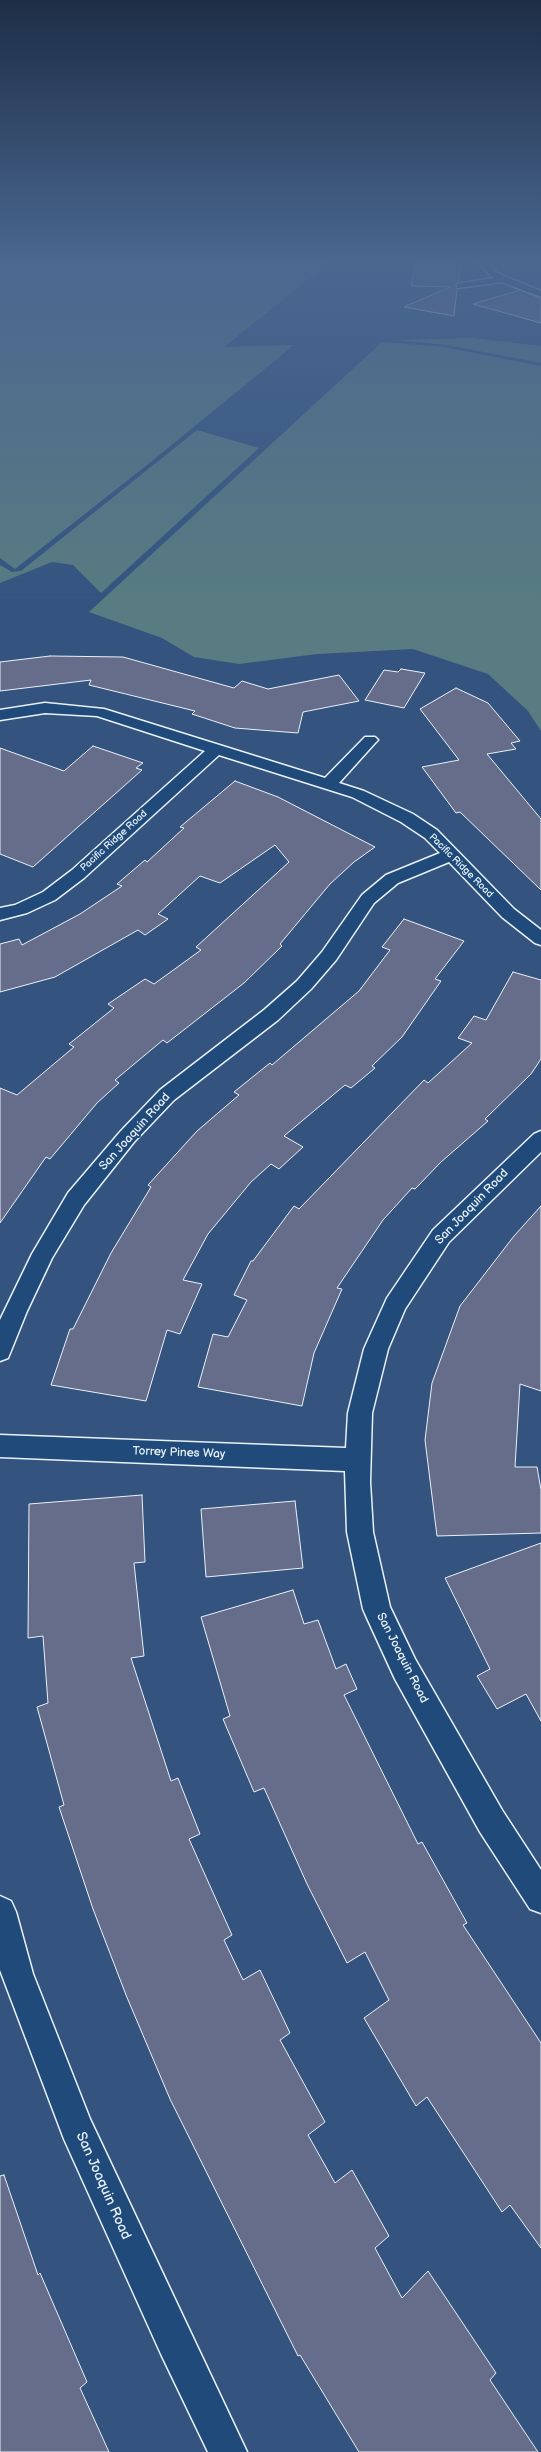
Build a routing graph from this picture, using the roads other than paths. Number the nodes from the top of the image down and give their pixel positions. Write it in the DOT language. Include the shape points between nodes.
graph roads {
  1 [pos="0,715"];
  2 [pos="370,740"];
  3 [pos="216,749"];
  4 [pos="329,784"];
  5 [pos="451,855"];
  6 [pos="0,914"];
  7 [pos="541,939"];
  8 [pos="541,1139"];
  9 [pos="0,1351"];
  10 [pos="0,1446"];
  11 [pos="358,1460"];
  12 [pos="541,1898"];
  13 [pos="0,1912"];
  14 [pos="228,2452"];
  1 -- 3 [label="street, Pacific Ridge Road" via="45,708 99,712"];
  2 -- 4 [label="street"];
  3 -- 4 [label="street, Pacific Ridge Road"];
  3 -- 6 [label="street, Pacific Ridge Road" via="78,874 49,896 21,909"];
  4 -- 5 [label="street, Pacific Ridge Road" via="358,794 407,818 431,834"];
  5 -- 7 [label="street, Pacific Ridge Road" via="508,913"];
  5 -- 9 [label="street, San Joaquin Road" via="392,879 368,899 329,956 304,985 271,1015 167,1095 127,1137 76,1199 47,1248 15,1311"];
  8 -- 11 [label="street, San Joaquin Road" via="440,1236 395,1305 374,1356 360,1413"];
  10 -- 11 [label="street, Torrey Pines Way"];
  11 -- 12 [label="street, San Joaquin Road" via="356,1482 360,1532 377,1609 405,1669 491,1822"];
  13 -- 14 [label="street, San Joaquin Road" via="17,1974 76,2127"];
}
